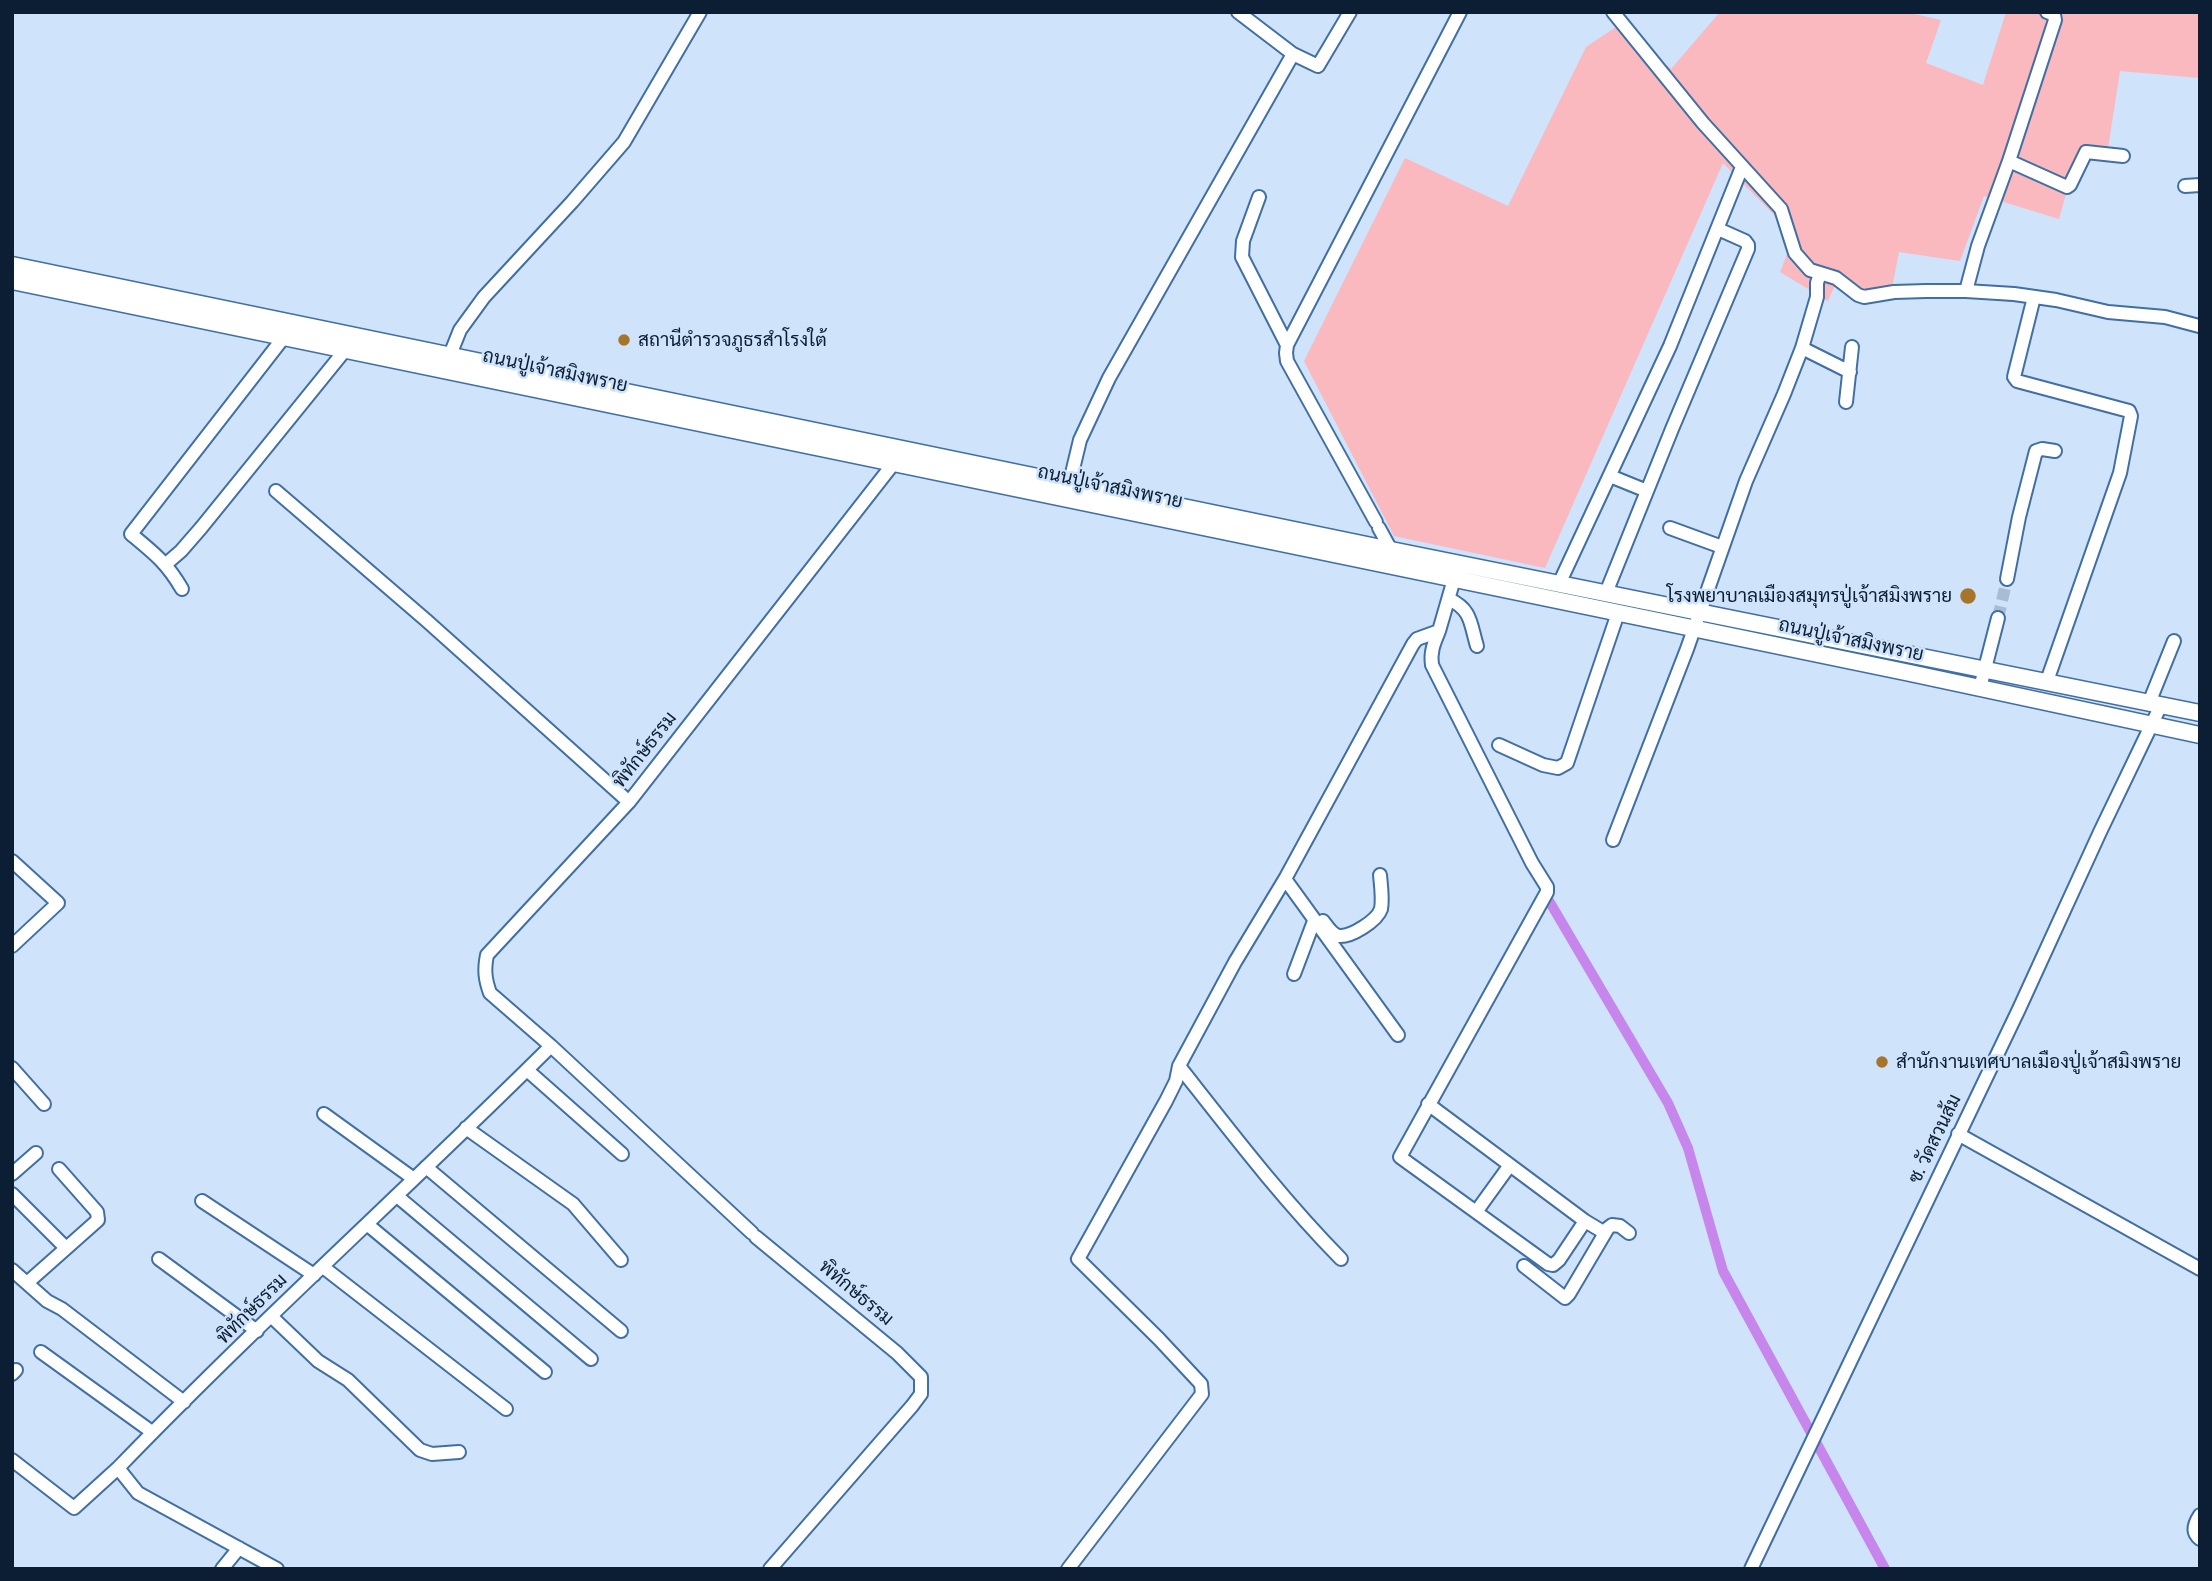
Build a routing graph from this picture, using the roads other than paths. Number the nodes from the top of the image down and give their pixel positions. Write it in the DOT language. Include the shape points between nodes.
graph roads {
  1 [pos="700,12"];
  2 [pos="1238,12"];
  3 [pos="1350,12"];
  4 [pos="1460,12"];
  5 [pos="1614,12"];
  6 [pos="2047,12"];
  7 [pos="1293,54"];
  8 [pos="2123,156"];
  9 [pos="2009,160"];
  10 [pos="1740,172"];
  11 [pos="2200,185"];
  12 [pos="2185,186"];
  13 [pos="1259,197"];
  14 [pos="1718,229"];
  15 [pos="12,265"];
  16 [pos="1819,277"];
  17 [pos="12,281"];
  18 [pos="1966,290"];
  19 [pos="2034,300"];
  20 [pos="2199,326"];
  21 [pos="284,337"];
  22 [pos="1287,345"];
  23 [pos="1852,347"];
  24 [pos="1801,348"];
  25 [pos="346,349"];
  26 [pos="448,362"];
  27 [pos="1850,372"];
  28 [pos="606,395"];
  29 [pos="1846,402"];
  30 [pos="905,449"];
  31 [pos="2054,451"];
  32 [pos="894,463"];
  33 [pos="1610,476"];
  34 [pos="276,491"];
  35 [pos="1647,491"];
  36 [pos="1068,492"];
  37 [pos="1670,528"];
  38 [pos="1722,547"];
  39 [pos="1390,558"];
  40 [pos="166,564"];
  41 [pos="1454,579"];
  42 [pos="2007,579"];
  43 [pos="1559,584"];
  44 [pos="182,589"];
  45 [pos="1606,593"];
  46 [pos="1448,599"];
  47 [pos="1699,612"];
  48 [pos="1618,613"];
  49 [pos="1998,618"];
  50 [pos="1694,629"];
  51 [pos="1439,631"];
  52 [pos="2174,641"];
  53 [pos="1477,646"];
  54 [pos="1985,669"];
  55 [pos="2046,681"];
  56 [pos="1980,688"];
  57 [pos="2155,704"];
  58 [pos="2200,713"];
  59 [pos="2151,725"];
  60 [pos="2200,735"];
  61 [pos="1499,745"];
  62 [pos="629,802"];
  63 [pos="1613,840"];
  64 [pos="12,861"];
  65 [pos="1380,876"];
  66 [pos="1285,879"];
  67 [pos="1302,904"];
  68 [pos="1314,921"];
  69 [pos="12,946"];
  70 [pos="1294,974"];
  71 [pos="1398,1035"];
  72 [pos="551,1046"];
  73 [pos="1180,1066"];
  74 [pos="12,1068"];
  75 [pos="527,1070"];
  76 [pos="44,1104"];
  77 [pos="1427,1104"];
  78 [pos="324,1114"];
  79 [pos="466,1128"];
  80 [pos="1958,1135"];
  81 [pos="36,1153"];
  82 [pos="622,1154"];
  83 [pos="1510,1165"];
  84 [pos="426,1167"];
  85 [pos="59,1169"];
  86 [pos="12,1174"];
  87 [pos="414,1179"];
  88 [pos="12,1194"];
  89 [pos="397,1196"];
  90 [pos="202,1201"];
  91 [pos="1476,1212"];
  92 [pos="1585,1221"];
  93 [pos="368,1225"];
  94 [pos="1605,1233"];
  95 [pos="1629,1233"];
  96 [pos="66,1248"];
  97 [pos="159,1259"];
  98 [pos="1341,1259"];
  99 [pos="621,1260"];
  100 [pos="1524,1266"];
  101 [pos="2200,1269"];
  102 [pos="12,1270"];
  103 [pos="318,1271"];
  104 [pos="27,1283"];
  105 [pos="272,1317"];
  106 [pos="257,1331"];
  107 [pos="621,1331"];
  108 [pos="41,1352"];
  109 [pos="591,1359"];
  110 [pos="545,1372"];
  111 [pos="184,1402"];
  112 [pos="506,1409"];
  113 [pos="152,1432"];
  114 [pos="459,1452"];
  115 [pos="12,1460"];
  116 [pos="118,1468"];
  117 [pos="2200,1516"];
  118 [pos="2200,1539"];
  119 [pos="239,1548"];
  120 [pos="263,1566"];
  121 [pos="222,1569"];
  122 [pos="277,1569"];
  123 [pos="770,1569"];
  124 [pos="1068,1569"];
  125 [pos="1751,1569"];
  1 -- 26 [label="street" via="624,142 484,298 460,330"];
  2 -- 7 [label="street"];
  3 -- 7 [label="street" via="1318,66"];
  4 -- 22 [label="street"];
  5 -- 10 [label="street"];
  6 -- 9 [label="street" via="2055,20"];
  7 -- 36 [label="street" via="1110,378 1080,440"];
  8 -- 9 [label="street" via="2086,152 2067,187"];
  9 -- 18 [label="street"];
  10 -- 14 [label="street"];
  10 -- 16 [label="street" via="1781,209 1799,259"];
  11 -- 12 [label="street"];
  13 -- 22 [label="street" via="1242,257"];
  14 -- 33 [label="street"];
  14 -- 35 [label="street" via="1745,241 1748,249"];
  15 -- 26 [label="main road, ถนนปู่เจ้าสมิงพราย"];
  16 -- 18 [label="street" via="1836,278 1864,297"];
  16 -- 24 [label="street"];
  17 -- 21 [label="main road, ถนนปู่เจ้าสมิงพราย"];
  18 -- 19 [label="street"];
  19 -- 20 [label="street" via="2165,317"];
  19 -- 55 [label="street" via="2014,373 2017,381 2129,411 2132,416 2120,473"];
  21 -- 25 [label="main road, ถนนปู่เจ้าสมิงพราย"];
  21 -- 40 [label="street" via="131,534"];
  22 -- 39 [label="street" via="1287,361 1378,525"];
  23 -- 27 [label="street"];
  24 -- 27 [label="street"];
  24 -- 38 [label="street"];
  25 -- 26 [label="main road, ถนนปู่เจ้าสมิงพราย"];
  25 -- 40 [label="street" via="201,528"];
  26 -- 28 [label="main road, ถนนปู่เจ้าสมิงพราย"];
  27 -- 29 [label="street"];
  28 -- 30 [label="main road, ถนนปู่เจ้าสมิงพราย"];
  28 -- 32 [label="main road, ถนนปู่เจ้าสมิงพราย"];
  30 -- 32 [label="street, พิทักษ์ธรรม"];
  30 -- 36 [label="main road, ถนนปู่เจ้าสมิงพราย"];
  31 -- 42 [label="street" via="2036,451"];
  32 -- 36 [label="main road, ถนนปู่เจ้าสมิงพราย"];
  32 -- 62 [label="street, พิทักษ์ธรรม"];
  33 -- 35 [label="street"];
  33 -- 43 [label="street"];
  34 -- 62 [label="street"];
  35 -- 45 [label="street"];
  36 -- 39 [label="main road, ถนนปู่เจ้าสมิงพราย"];
  37 -- 38 [label="street"];
  38 -- 47 [label="street"];
  39 -- 41 [label="main road, ถนนปู่เจ้าสมิงพราย"];
  39 -- 43 [label="main road, ถนนปู่เจ้าสมิงพราย"];
  40 -- 44 [label="street"];
  41 -- 46 [label="street"];
  41 -- 48 [label="main road, ถนนปู่เจ้าสมิงพราย"];
  43 -- 45 [label="main road, ถนนปู่เจ้าสมิงพราย"];
  45 -- 47 [label="main road, ถนนปู่เจ้าสมิงพราย"];
  46 -- 51 [label="street"];
  46 -- 53 [label="street" via="1467,612"];
  47 -- 50 [label="street"];
  47 -- 54 [label="main road, ถนนปู่เจ้าสมิงพราย"];
  48 -- 50 [label="main road, ถนนปู่เจ้าสมิงพราย"];
  48 -- 61 [label="street" via="1567,763 1558,768 1543,765"];
  49 -- 54 [label="street"];
  50 -- 56 [label="main road, ถนนปู่เจ้าสมิงพราย"];
  50 -- 63 [label="street"];
  51 -- 66 [label="street" via="1413,644"];
  51 -- 77 [label="street" via="1433,665 1547,892"];
  52 -- 57 [label="street, ซ. วัดสวนส้ม"];
  54 -- 55 [label="main road, ถนนปู่เจ้าสมิงพราย"];
  54 -- 56 [label="street"];
  55 -- 57 [label="main road, ถนนปู่เจ้าสมิงพราย"];
  56 -- 59 [label="main road, ถนนปู่เจ้าสมิงพราย"];
  57 -- 58 [label="main road, ถนนปู่เจ้าสมิงพราย"];
  57 -- 59 [label="street, ซ. วัดสวนส้ม"];
  59 -- 60 [label="main road, ถนนปู่เจ้าสมิงพราย"];
  59 -- 80 [label="street, ซ. วัดสวนส้ม"];
  62 -- 72 [label="street, พิทักษ์ธรรม" via="487,955 484,969 490,993"];
  64 -- 69 [label="street" via="58,903"];
  65 -- 67 [label="street" via="1380,913 1347,934 1335,935"];
  66 -- 67 [label="street"];
  66 -- 73 [label="street"];
  67 -- 68 [label="street"];
  68 -- 70 [label="street"];
  68 -- 71 [label="street"];
  72 -- 75 [label="street, พิทักษ์ธรรม"];
  72 -- 123 [label="street, พิทักษ์ธรรม" via="754,1235 920,1377 921,1394"];
  73 -- 98 [label="street" via="1253,1160"];
  73 -- 124 [label="street" via="1166,1101 1078,1259 1199,1381 1202,1394"];
  74 -- 76 [label="street"];
  75 -- 79 [label="street, พิทักษ์ธรรม"];
  75 -- 82 [label="street"];
  77 -- 83 [label="street"];
  77 -- 91 [label="street" via="1400,1157"];
  78 -- 87 [label="street"];
  79 -- 84 [label="street, พิทักษ์ธรรม"];
  79 -- 99 [label="street" via="573,1204"];
  80 -- 101 [label="street"];
  80 -- 125 [label="street, ซ. วัดสวนส้ม"];
  81 -- 86 [label="street"];
  83 -- 91 [label="street"];
  83 -- 92 [label="street"];
  84 -- 87 [label="street, พิทักษ์ธรรม"];
  84 -- 107 [label="street"];
  85 -- 96 [label="street" via="99,1216"];
  87 -- 89 [label="street, พิทักษ์ธรรม"];
  88 -- 96 [label="street"];
  89 -- 93 [label="street, พิทักษ์ธรรม"];
  89 -- 109 [label="street"];
  90 -- 103 [label="street"];
  91 -- 92 [label="street" via="1553,1265"];
  92 -- 94 [label="street"];
  93 -- 103 [label="street, พิทักษ์ธรรม"];
  93 -- 110 [label="street"];
  94 -- 95 [label="street" via="1612,1224"];
  94 -- 100 [label="street" via="1567,1297"];
  96 -- 104 [label="street"];
  97 -- 106 [label="street"];
  102 -- 104 [label="street"];
  103 -- 105 [label="street, พิทักษ์ธรรม"];
  103 -- 112 [label="street"];
  104 -- 111 [label="street"];
  105 -- 106 [label="street, พิทักษ์ธรรม"];
  105 -- 114 [label="street" via="318,1361 348,1380 420,1450"];
  106 -- 111 [label="street, พิทักษ์ธรรม"];
  108 -- 113 [label="street"];
  111 -- 113 [label="street, พิทักษ์ธรรม"];
  113 -- 116 [label="street, พิทักษ์ธรรม"];
  115 -- 116 [label="street, พิทักษ์ธรรม" via="74,1508"];
  116 -- 119 [label="street" via="138,1493"];
  117 -- 118 [label="street" via="2194,1531"];
  119 -- 120 [label="street"];
  119 -- 121 [label="street"];
  120 -- 122 [label="street"];
}
